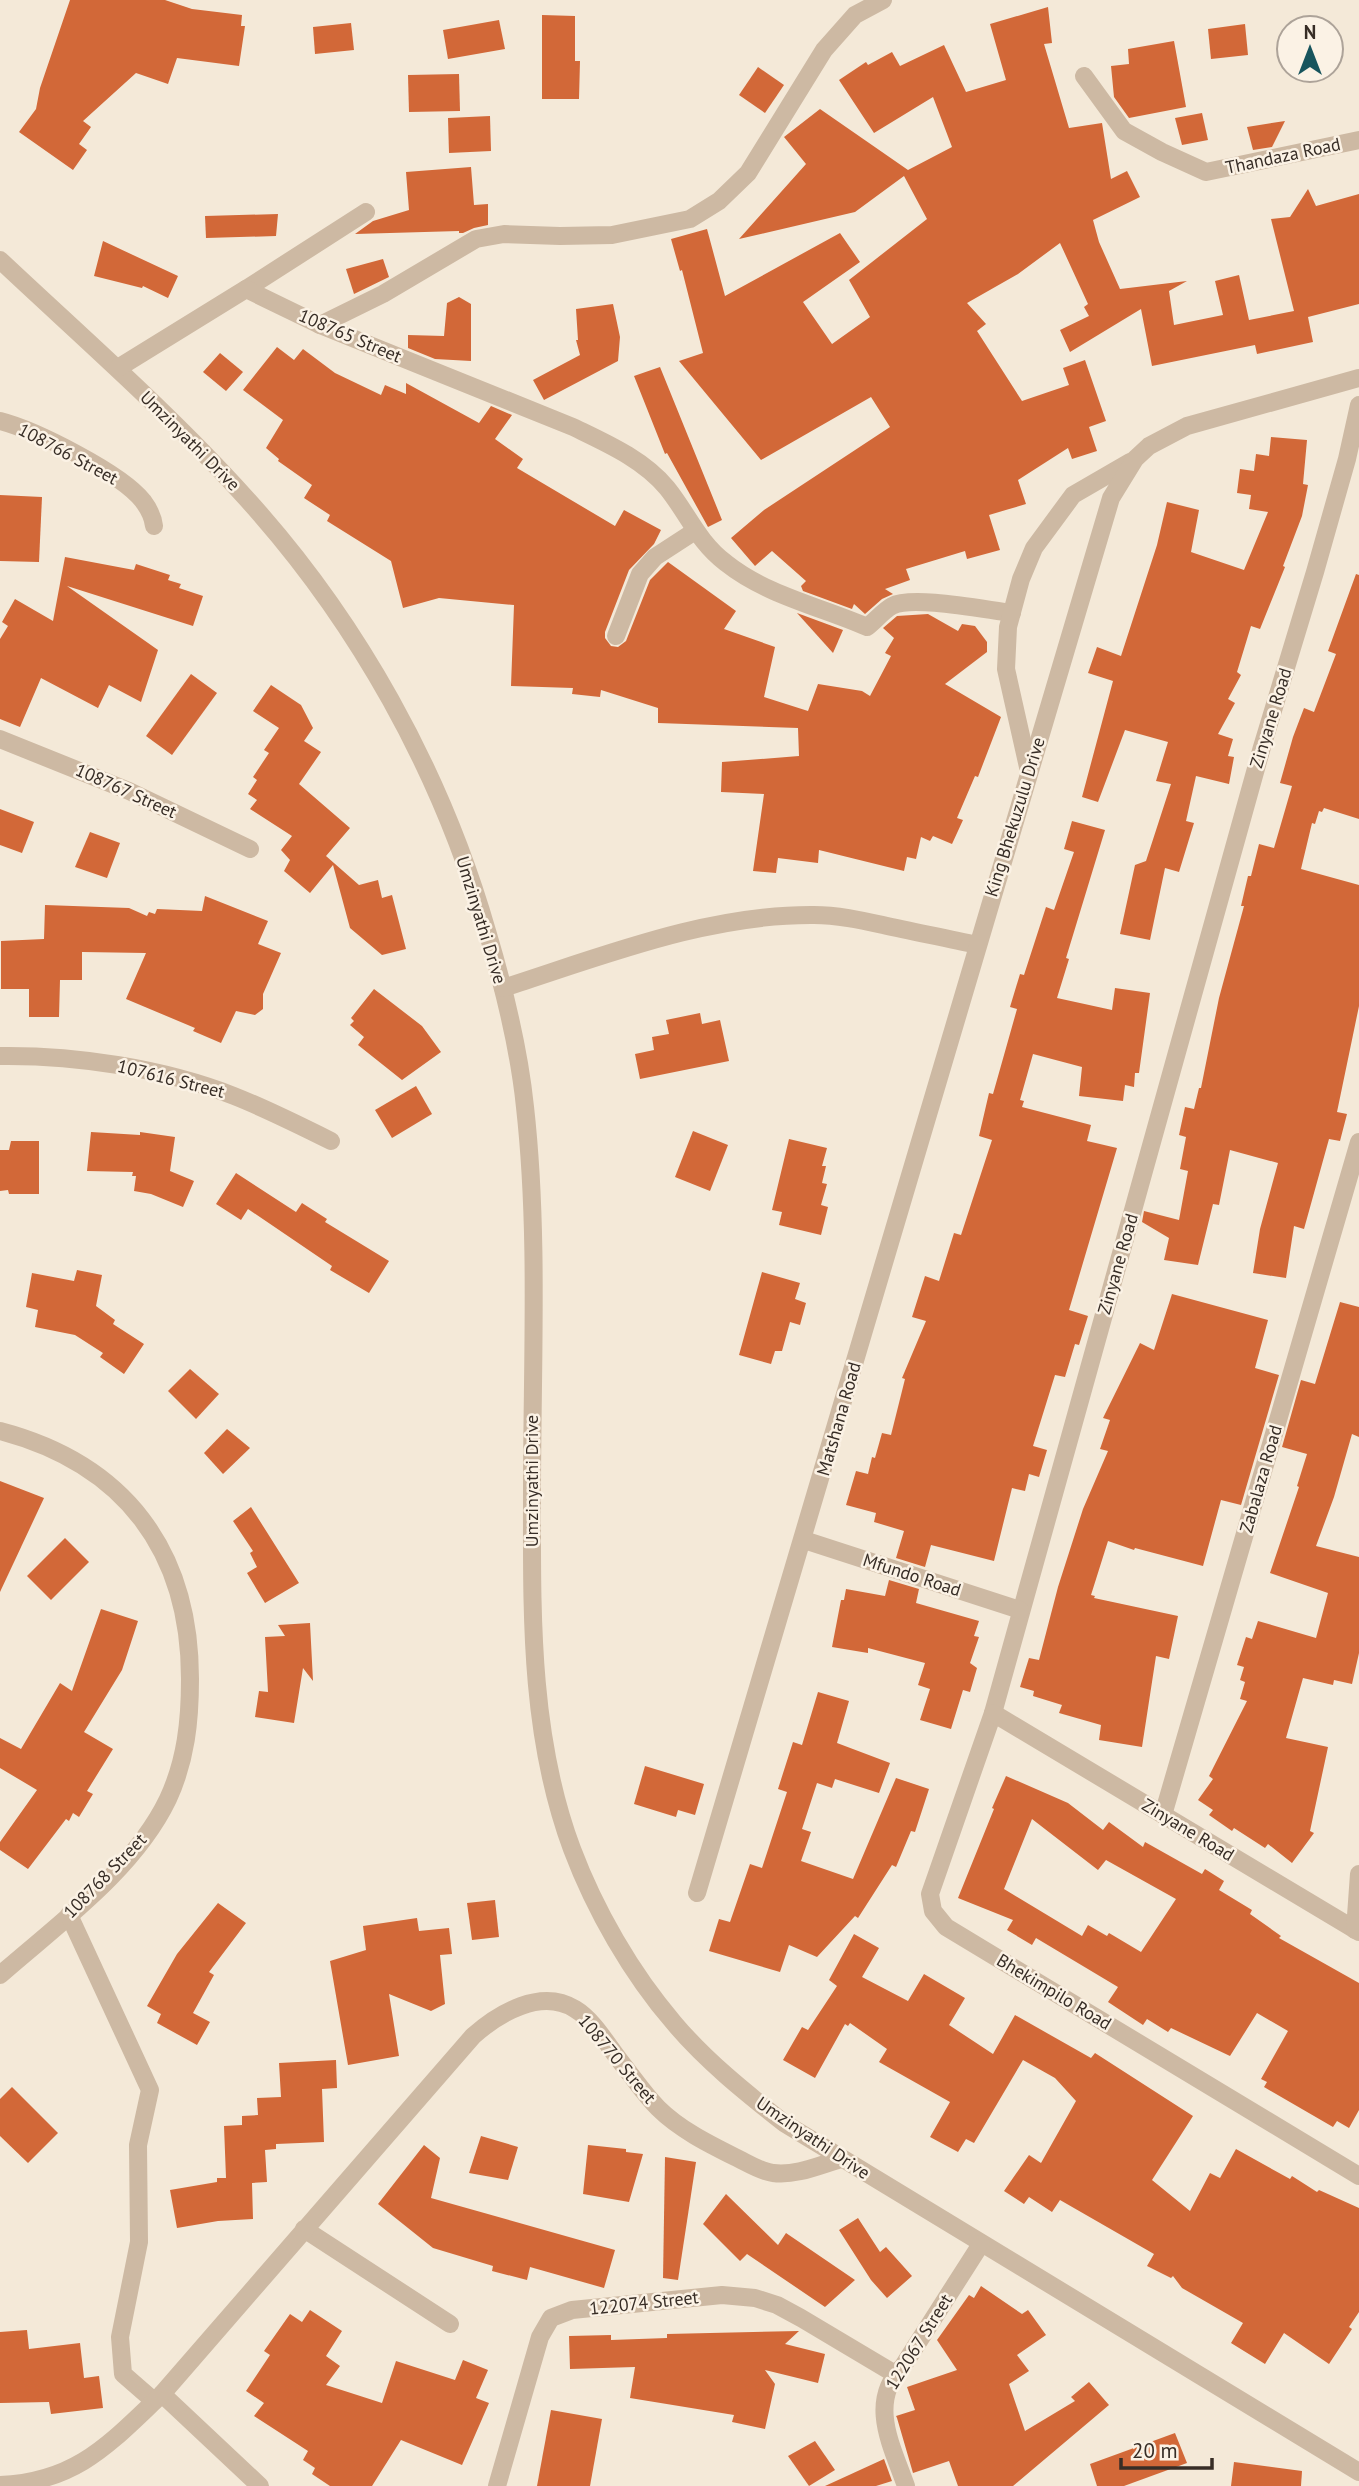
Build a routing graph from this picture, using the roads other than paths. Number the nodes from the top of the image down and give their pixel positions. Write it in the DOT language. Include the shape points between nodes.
graph roads {
  1 [pos="884,0"];
  2 [pos="1084,76"];
  3 [pos="1359,140"];
  4 [pos="366,212"];
  5 [pos="0,260"];
  6 [pos="246,289"];
  7 [pos="320,325"];
  8 [pos="118,368"];
  9 [pos="1359,378"];
  10 [pos="1359,405"];
  11 [pos="0,421"];
  12 [pos="1135,459"];
  13 [pos="154,526"];
  14 [pos="695,531"];
  15 [pos="1012,613"];
  16 [pos="616,636"];
  17 [pos="0,739"];
  18 [pos="1029,770"];
  19 [pos="250,849"];
  20 [pos="977,945"];
  21 [pos="503,988"];
  22 [pos="0,1056"];
  23 [pos="331,1142"];
  24 [pos="1359,1142"];
  25 [pos="0,1431"];
  26 [pos="804,1540"];
  27 [pos="1020,1610"];
  28 [pos="993,1713"];
  29 [pos="1163,1815"];
  30 [pos="1359,1874"];
  31 [pos="697,1893"];
  32 [pos="69,1915"];
  33 [pos="1357,1931"];
  34 [pos="1,1971"];
  35 [pos="841,2159"];
  36 [pos="1359,2176"];
  37 [pos="304,2229"];
  38 [pos="981,2244"];
  39 [pos="450,2324"];
  40 [pos="895,2374"];
  41 [pos="158,2397"];
  42 [pos="1359,2472"];
  43 [pos="37,2483"];
  44 [pos="0,2485"];
  45 [pos="260,2486"];
  46 [pos="497,2486"];
  47 [pos="906,2486"];
  1 -- 7 [label="street" via="855,15 824,50 748,173 719,201 690,219 612,235 504,234 476,239"];
  2 -- 3 [label="street, Thandaza Road" via="1124,131 1206,172"];
  4 -- 6 [label="street"];
  5 -- 8 [label="street, Umzinyathi Drive"];
  6 -- 7 [label="street, 108765 Street"];
  6 -- 8 [label="street"];
  7 -- 14 [label="street, 108765 Street" via="594,437 643,465 667,488"];
  8 -- 21 [label="street, Umzinyathi Drive" via="268,524 364,654 420,756 445,814 470,875"];
  9 -- 12 [label="street, King Bhekuzulu Drive" via="1187,426"];
  10 -- 27 [label="street, Zinyane Road"];
  11 -- 13 [label="street, 108766 Street" via="38,436 122,482 143,501"];
  12 -- 15 [label="street" via="1073,495 1034,548"];
  12 -- 18 [label="street, King Bhekuzulu Drive" via="1111,498"];
  14 -- 15 [label="street, 108765 Street" via="726,564 754,581 867,627 891,606 905,602"];
  14 -- 16 [label="street" via="655,557 640,574"];
  15 -- 18 [label="street" via="1006,669"];
  17 -- 19 [label="street, 108767 Street" via="130,790"];
  18 -- 20 [label="street, King Bhekuzulu Drive"];
  20 -- 21 [label="street" via="849,918 778,917 680,934"];
  20 -- 26 [label="street, Matshana Road"];
  21 -- 35 [label="street, Umzinyathi Drive" via="516,1046 530,1164 532,1606 540,1719 556,1798 594,1899 672,2021 732,2081 784,2123"];
  22 -- 23 [label="street, 107616 Street" via="102,1062 192,1083 244,1100"];
  24 -- 29 [label="street, Zabalaza Road"];
  25 -- 32 [label="street, 108768 Street" via="73,1460 124,1499 163,1550 186,1626 190,1674 187,1737 168,1799 127,1858"];
  26 -- 27 [label="street, Mfundo Road"];
  26 -- 31 [label="street, Matshana Road"];
  27 -- 28 [label="street, Zinyane Road"];
  28 -- 29 [label="street, Zinyane Road"];
  28 -- 36 [label="street, Bhekimpilo Road" via="930,1894 936,1917"];
  29 -- 33 [label="street, Zinyane Road"];
  30 -- 33 [label="street"];
  32 -- 34 [label="street, 108768 Street"];
  32 -- 41 [label="street" via="150,2090 138,2145 139,2242 120,2337 123,2374"];
  35 -- 37 [label="street, 108770 Street" via="796,2172 774,2173 716,2148 659,2109 582,2014 562,2004 537,2003 507,2011 474,2036"];
  35 -- 38 [label="street, Umzinyathi Drive"];
  37 -- 39 [label="street"];
  37 -- 41 [label="street, 108770 Street"];
  38 -- 40 [label="street, 122067 Street"];
  38 -- 42 [label="street, Umzinyathi Drive"];
  40 -- 46 [label="street, 122074 Street" via="801,2318 755,2298 722,2295 572,2310 551,2318 540,2337"];
  40 -- 47 [label="street, 122067 Street" via="883,2404"];
  41 -- 43 [label="street, 108770 Street" via="90,2459"];
  41 -- 45 [label="street"];
  43 -- 44 [label="street, 108770 Street"];
}
